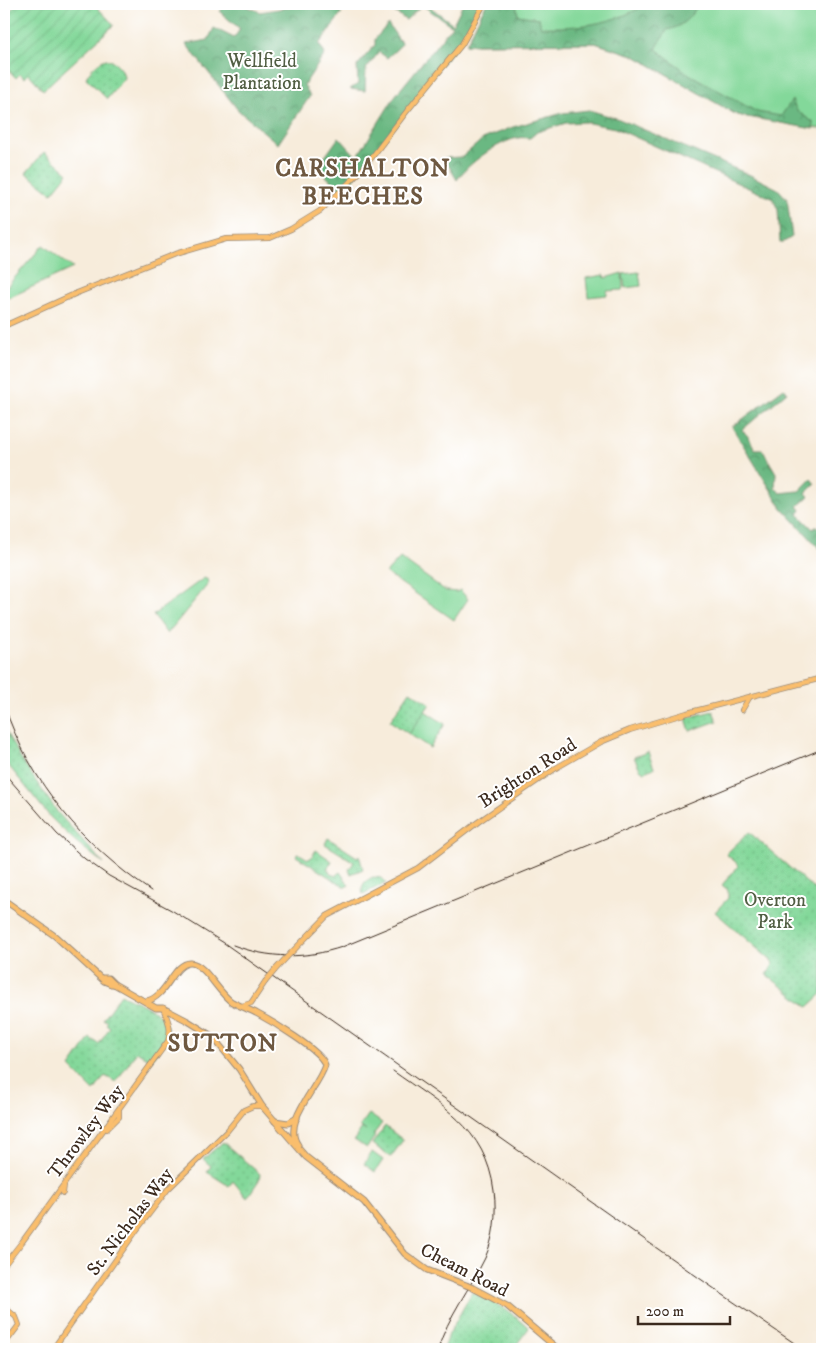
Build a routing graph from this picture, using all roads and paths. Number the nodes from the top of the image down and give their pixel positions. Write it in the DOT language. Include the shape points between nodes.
graph roads {
  1 [pos="484,4"];
  2 [pos="4,326"];
  3 [pos="822,670"];
  4 [pos="821,679"];
  5 [pos="749,697"];
  6 [pos="742,710"];
  7 [pos="4,900"];
  8 [pos="158,996"];
  9 [pos="146,1001"];
  10 [pos="250,1003"];
  11 [pos="242,1006"];
  12 [pos="163,1008"];
  13 [pos="255,1012"];
  14 [pos="262,1106"];
  15 [pos="297,1117"];
  16 [pos="274,1121"];
  17 [pos="321,1169"];
  18 [pos="64,1185"];
  19 [pos="64,1194"];
  20 [pos="4,1265"];
  21 [pos="4,1307"];
  22 [pos="4,1345"];
  23 [pos="53,1349"];
  24 [pos="558,1349"];
  1 -- 2 [label="main road" via="462,44 363,169 320,211 270,238 226,239 175,254"];
  3 -- 4 [label="main road"];
  4 -- 5 [label="main road, Brighton Road"];
  5 -- 6 [label="main road"];
  5 -- 10 [label="main road, Brighton Road, bridge" via="630,730 556,768 418,868 327,916 275,970"];
  7 -- 9 [label="highway, Cheam Road" via="55,936 104,981"];
  8 -- 9 [label="highway"];
  8 -- 11 [label="highway" via="181,966 189,963 195,964 225,996"];
  8 -- 12 [label="highway"];
  9 -- 12 [label="highway, Cheam Road" via="158,1009"];
  10 -- 11 [label="main road"];
  10 -- 13 [label="main road"];
  11 -- 13 [label="highway"];
  12 -- 14 [label="highway, Cheam Road" via="212,1036 239,1069"];
  12 -- 18 [label="main road, Throwley Way" via="170,1025 168,1041"];
  13 -- 15 [label="highway" via="324,1060 325,1065"];
  14 -- 16 [label="highway, Cheam Road"];
  14 -- 23 [label="main road, St. Nicholas Way" via="244,1110 168,1189"];
  15 -- 16 [label="highway" via="288,1123"];
  15 -- 17 [label="highway, Cheam Road" via="293,1134 295,1140"];
  16 -- 17 [label="highway, Cheam Road"];
  17 -- 24 [label="highway, Cheam Road, bridge" via="364,1202 413,1261 507,1306"];
  18 -- 19 [label="main road"];
  18 -- 20 [label="main road, Throwley Way"];
  21 -- 22 [label="main road" via="16,1316 19,1325"];
}
